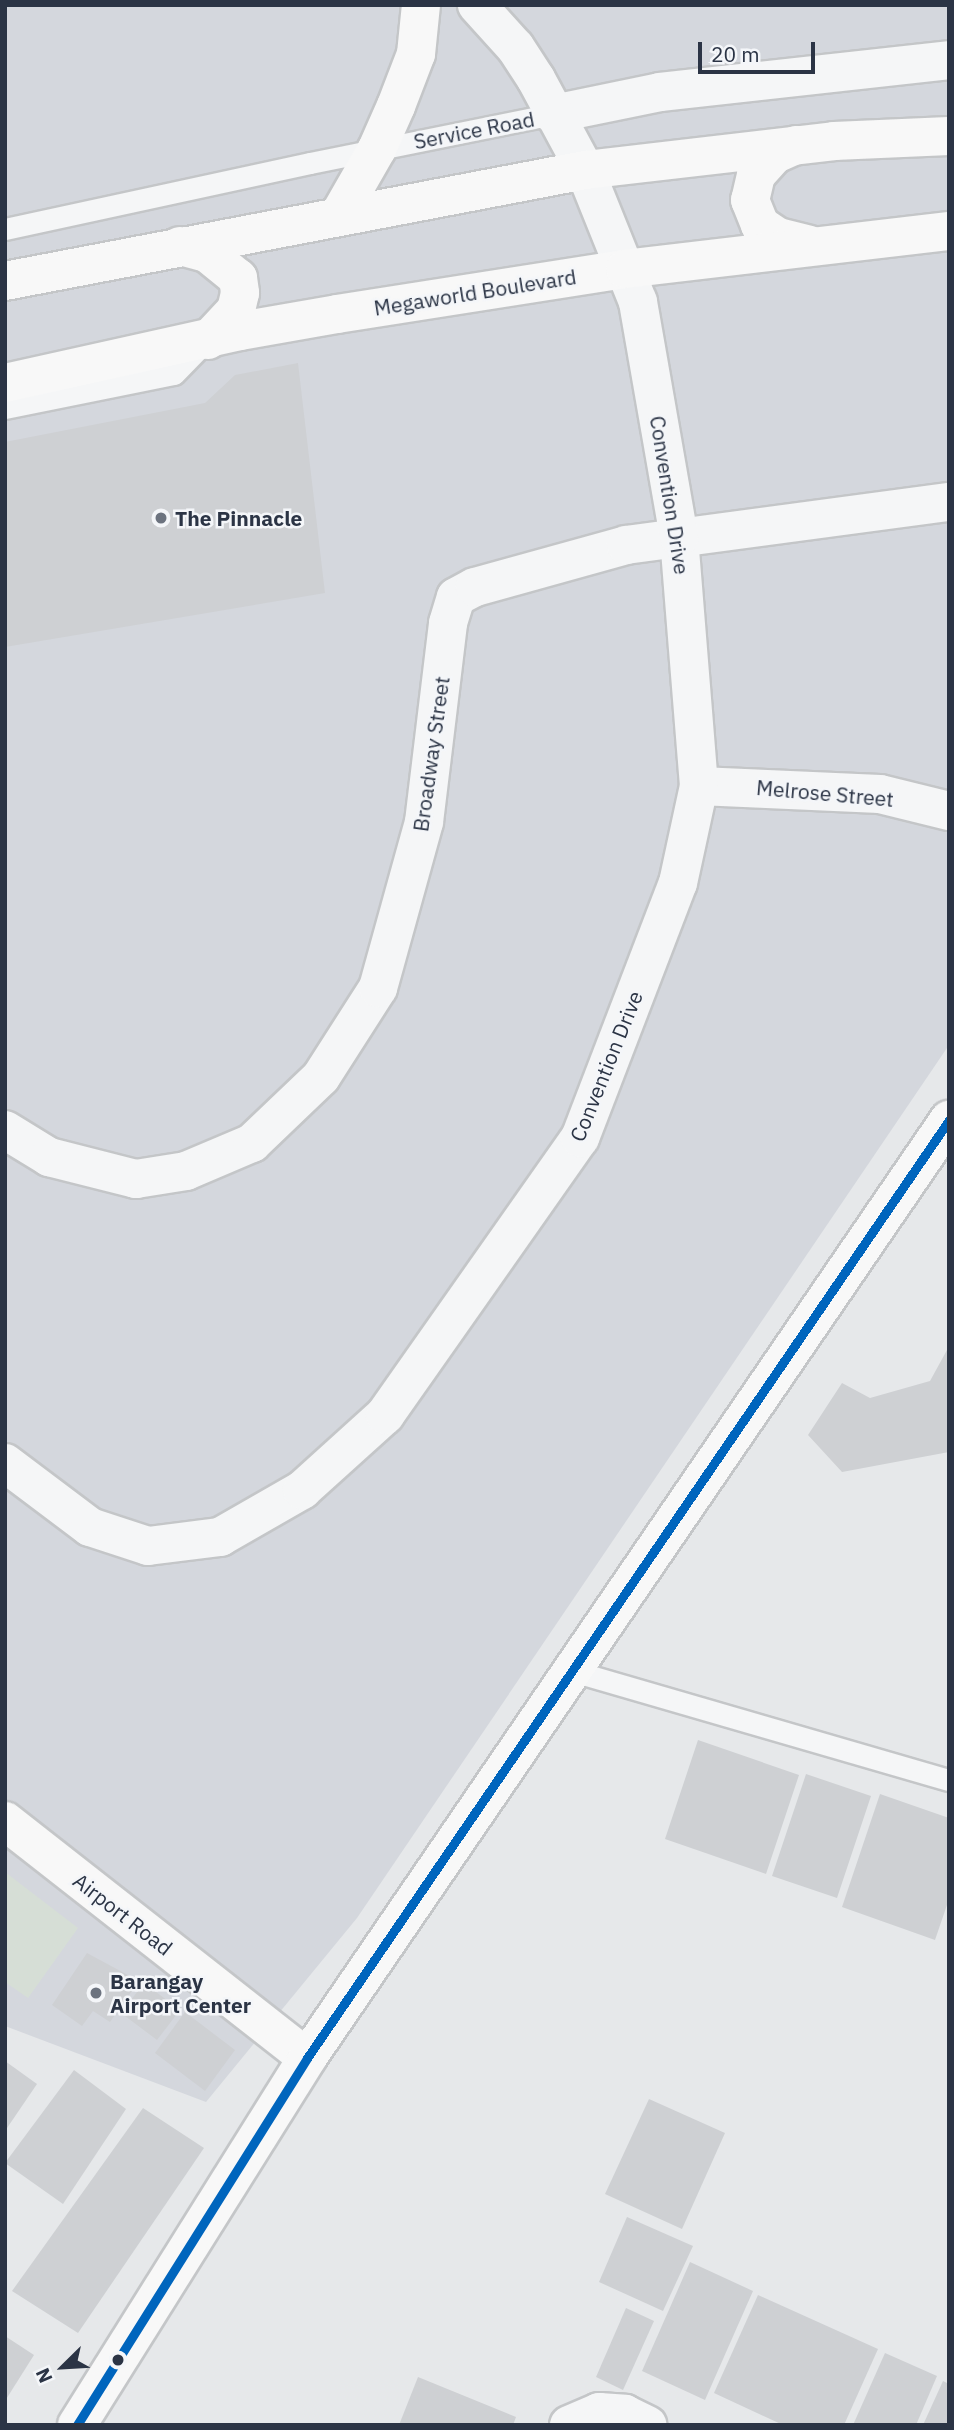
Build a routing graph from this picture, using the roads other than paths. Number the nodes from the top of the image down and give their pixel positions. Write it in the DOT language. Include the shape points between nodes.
graph roads {
  1 [pos="421,5"];
  2 [pos="477,5"];
  3 [pos="949,60"];
  4 [pos="553,114"];
  5 [pos="949,136"];
  6 [pos="797,145"];
  7 [pos="377,149"];
  8 [pos="585,170"];
  9 [pos="338,218"];
  10 [pos="5,229"];
  11 [pos="949,230"];
  12 [pos="180,246"];
  13 [pos="815,247"];
  14 [pos="625,269"];
  15 [pos="5,282"];
  16 [pos="208,340"];
  17 [pos="5,383"];
  18 [pos="5,408"];
  19 [pos="949,502"];
  20 [pos="679,537"];
  21 [pos="699,786"];
  22 [pos="949,811"];
  23 [pos="949,1120"];
  24 [pos="5,1130"];
  25 [pos="5,1463"];
  26 [pos="573,1671"];
  27 [pos="949,1780"];
  28 [pos="5,1821"];
  29 [pos="307,2058"];
  30 [pos="77,2425"];
  31 [pos="569,2425"];
  32 [pos="648,2425"];
  1 -- 7 [label="main road" via="416,54"];
  2 -- 4 [label="street, Convention Drive" via="515,47"];
  3 -- 4 [label="street, Service Road" via="660,92"];
  4 -- 7 [label="lane, Service Road"];
  4 -- 8 [label="street, Convention Drive"];
  5 -- 6 [label="main road"];
  6 -- 8 [label="main road"];
  6 -- 13 [label="main road" via="774,155 756,175 750,200 760,225 778,237"];
  7 -- 9 [label="main road"];
  7 -- 10 [label="lane, Service Road"];
  8 -- 9 [label="main road"];
  8 -- 14 [label="street, Convention Drive"];
  9 -- 12 [label="main road"];
  11 -- 13 [label="main road, Megaworld Boulevard"];
  12 -- 15 [label="main road"];
  12 -- 16 [label="main road" via="207,253 238,278 236,310"];
  13 -- 14 [label="main road, Megaworld Boulevard"];
  14 -- 16 [label="main road, Megaworld Boulevard" via="337,314"];
  14 -- 20 [label="street, Convention Drive" via="638,302"];
  16 -- 17 [label="main road, Megaworld Boulevard"];
  16 -- 18 [label="lane" via="174,374"];
  19 -- 20 [label="street, Broadway Street"];
  20 -- 21 [label="street, Convention Drive"];
  20 -- 24 [label="street, Broadway Street" via="626,545 475,587 456,597 425,822 378,988 321,1077 252,1143 186,1171 136,1179 49,1157"];
  21 -- 22 [label="street, Melrose Street" via="880,794"];
  21 -- 25 [label="street, Convention Drive" via="678,883 580,1138 385,1415 302,1490 220,1537 148,1546 90,1527"];
  23 -- 26 [label="main road"];
  26 -- 27 [label="lane"];
  26 -- 29 [label="main road"];
  28 -- 29 [label="main road, Airport Road"];
  29 -- 30 [label="main road"];
  31 -- 32 [label="street" via="599,2412 625,2414"];
}
